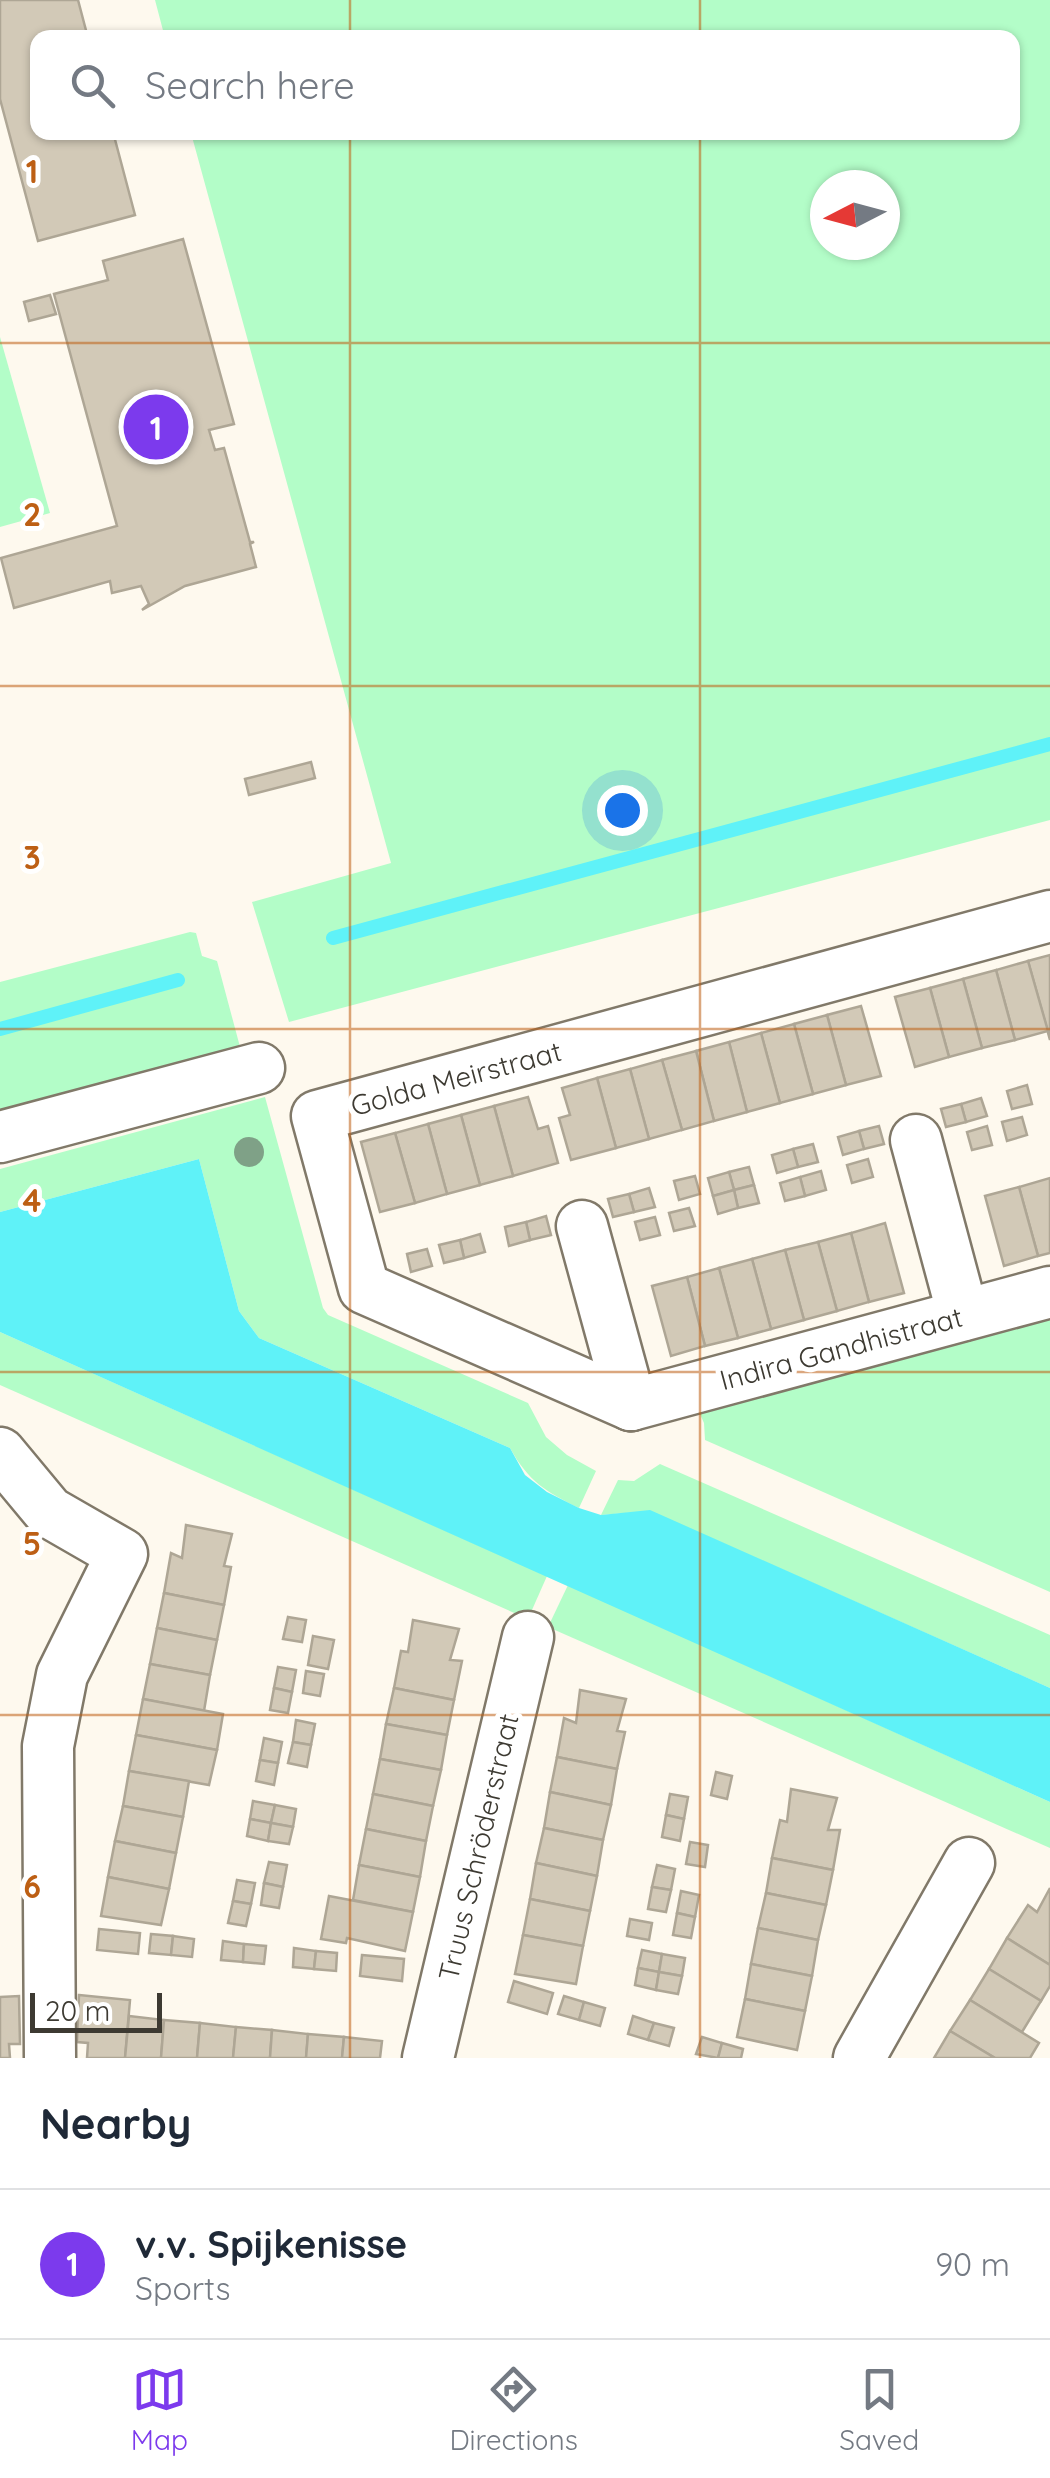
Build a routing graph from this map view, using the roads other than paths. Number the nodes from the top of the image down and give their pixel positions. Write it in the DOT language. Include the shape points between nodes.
graph roads {
  1 [pos="1050,916"];
  2 [pos="258,1068"];
  3 [pos="0,1137"];
  4 [pos="916,1140"];
  5 [pos="582,1226"];
  6 [pos="1050,1292"];
  7 [pos="963,1315"];
  8 [pos="632,1405"];
  9 [pos="0,1453"];
  10 [pos="528,1636"];
  11 [pos="968,1863"];
  12 [pos="50,2058"];
  13 [pos="428,2058"];
  14 [pos="859,2058"];
  1 -- 8 [label="street, Golda Meirstraat" via="316,1116 364,1288"];
  2 -- 3 [label="street"];
  4 -- 7 [label="street"];
  5 -- 8 [label="street"];
  6 -- 7 [label="street, Indira Gandhistraat"];
  7 -- 8 [label="street, Indira Gandhistraat"];
  9 -- 12 [label="street" via="49,1512 122,1554 62,1675 48,1746"];
  10 -- 13 [label="street, Truus Schröderstraat"];
  11 -- 14 [label="street"];
}
